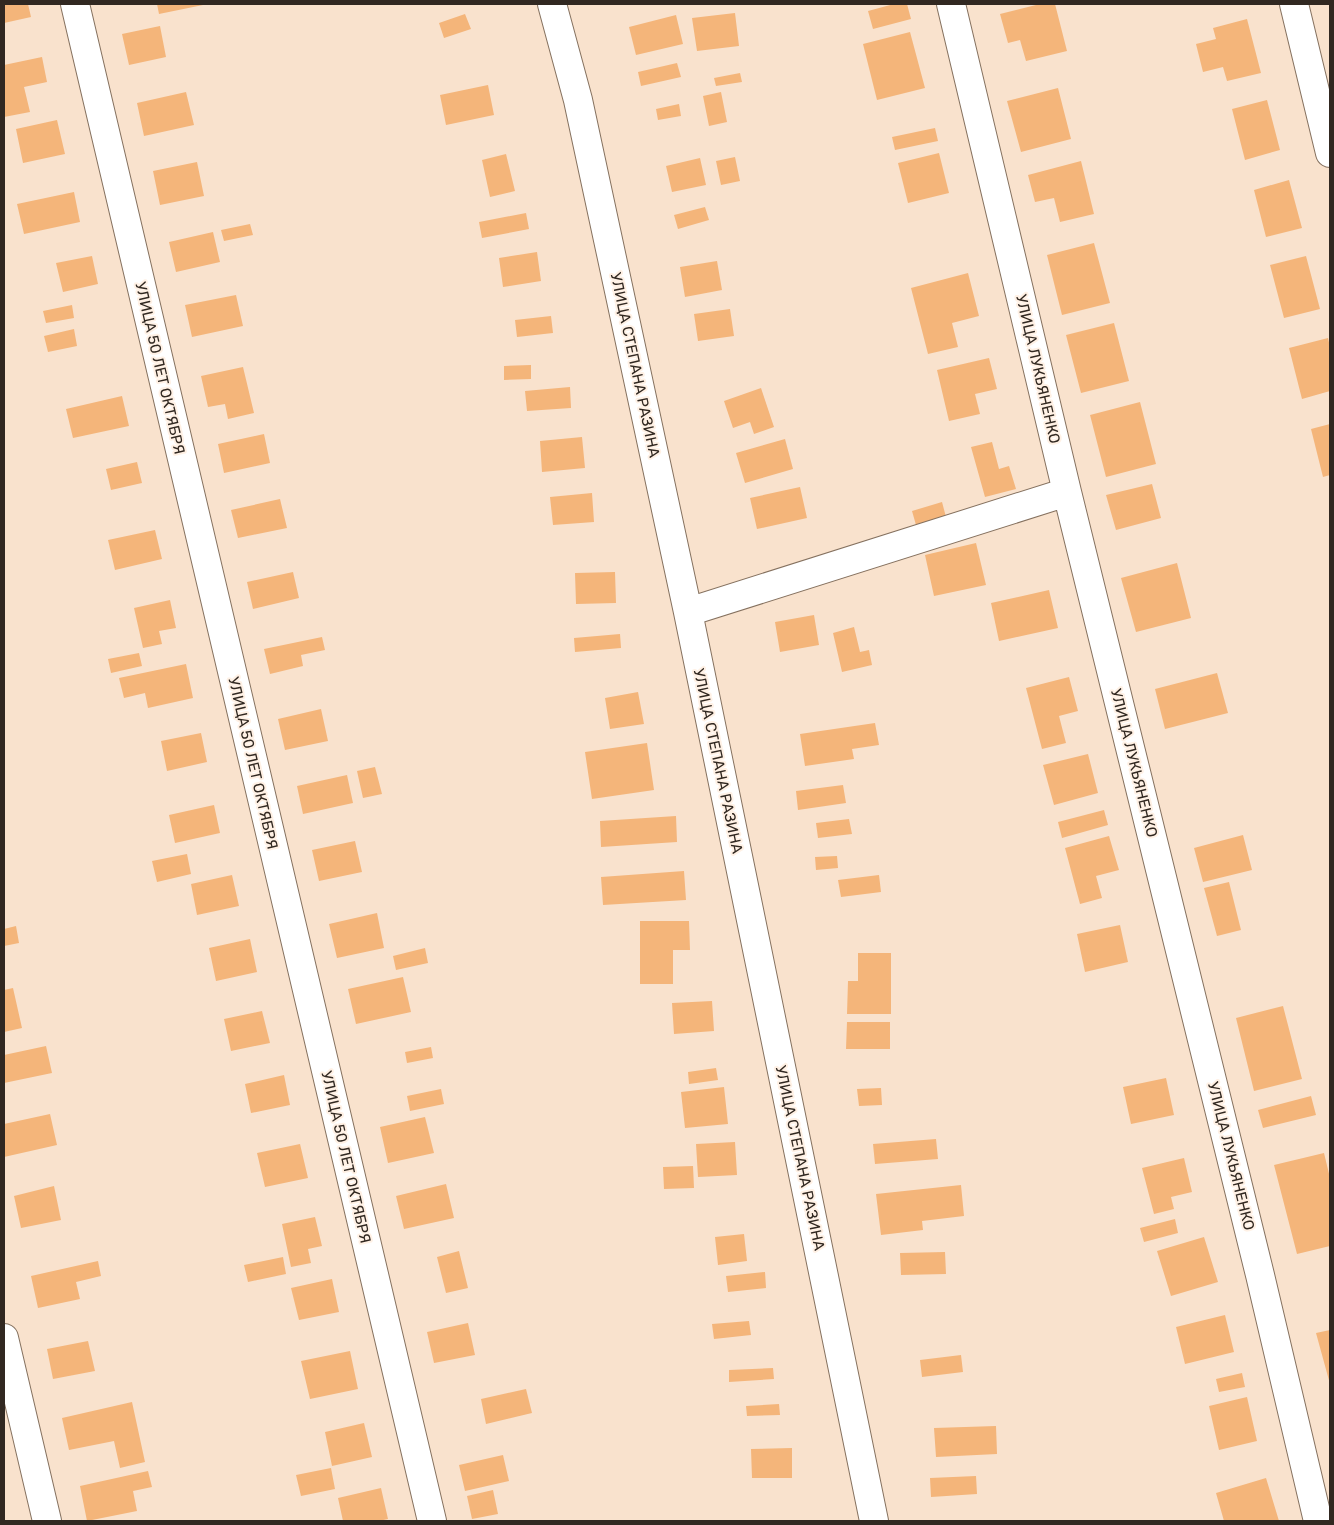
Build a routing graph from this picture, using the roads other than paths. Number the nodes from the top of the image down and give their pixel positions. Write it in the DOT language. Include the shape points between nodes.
graph roads {
  1 [pos="75,4"];
  2 [pos="552,4"];
  3 [pos="951,4"];
  4 [pos="1294,4"];
  5 [pos="1330,153"];
  6 [pos="1067,492"];
  7 [pos="688,612"];
  8 [pos="4,1338"];
  9 [pos="47,1521"];
  10 [pos="432,1521"];
  11 [pos="874,1521"];
  12 [pos="1318,1521"];
  1 -- 10 [label="street, УЛИЦА 50 ЛЕТ ОКТЯБРЯ"];
  2 -- 7 [label="street, УЛИЦА СТЕПАНА РАЗИНА" via="578,100"];
  3 -- 6 [label="street, УЛИЦА ЛУКЬЯНЕНКО"];
  4 -- 5 [label="street"];
  6 -- 7 [label="street"];
  6 -- 12 [label="street, УЛИЦА ЛУКЬЯНЕНКО"];
  7 -- 11 [label="street, УЛИЦА СТЕПАНА РАЗИНА"];
  8 -- 9 [label="street"];
}
